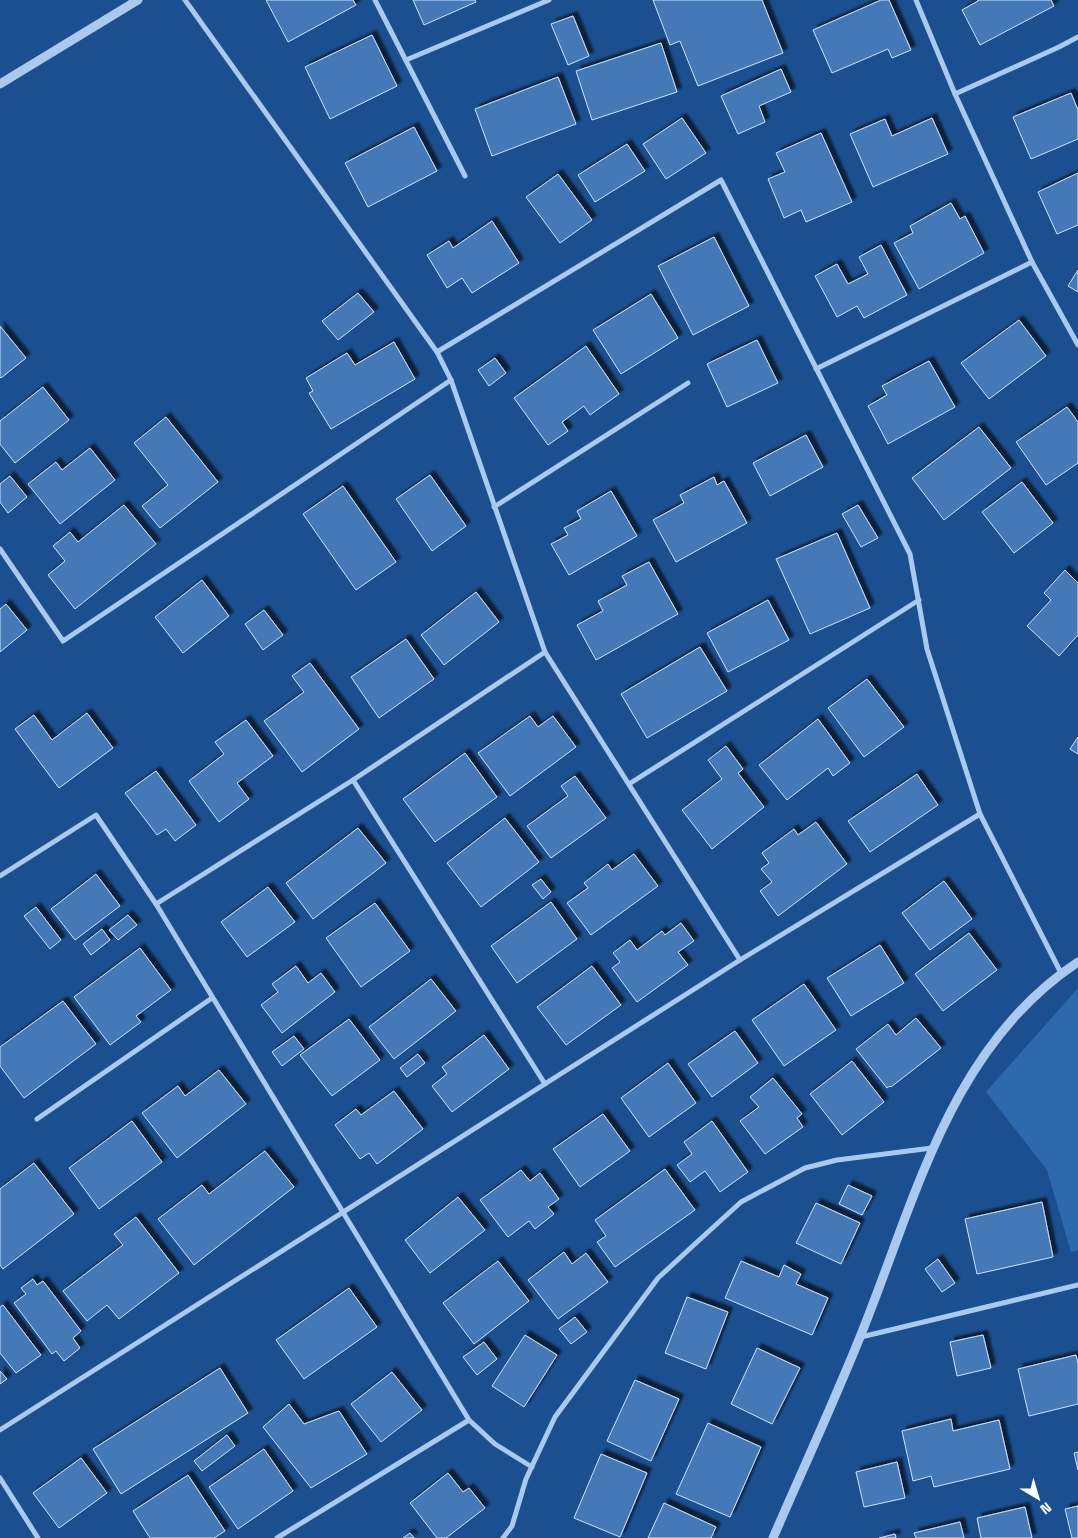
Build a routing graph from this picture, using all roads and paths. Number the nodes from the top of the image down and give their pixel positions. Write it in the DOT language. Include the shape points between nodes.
graph roads {
  1 [pos="185,0"];
  2 [pos="375,0"];
  3 [pos="550,0"];
  4 [pos="916,0"];
  5 [pos="134,1"];
  6 [pos="1078,37"];
  7 [pos="406,60"];
  8 [pos="0,84"];
  9 [pos="955,94"];
  10 [pos="466,176"];
  11 [pos="1032,262"];
  12 [pos="1078,345"];
  13 [pos="437,352"];
  14 [pos="816,368"];
  15 [pos="451,380"];
  16 [pos="688,383"];
  17 [pos="494,506"];
  18 [pos="0,549"];
  19 [pos="919,600"];
  20 [pos="545,652"];
  21 [pos="353,780"];
  22 [pos="629,784"];
  23 [pos="980,814"];
  24 [pos="0,876"];
  25 [pos="156,904"];
  26 [pos="740,960"];
  27 [pos="1078,962"];
  28 [pos="1061,973"];
  29 [pos="212,998"];
  30 [pos="545,1084"];
  31 [pos="37,1119"];
  32 [pos="932,1148"];
  33 [pos="342,1212"];
  34 [pos="1078,1285"];
  35 [pos="860,1337"];
  36 [pos="469,1420"];
  37 [pos="0,1430"];
  38 [pos="532,1467"];
  39 [pos="0,1478"];
  40 [pos="38,1538"];
  41 [pos="277,1538"];
  42 [pos="503,1538"];
  43 [pos="773,1538"];
  1 -- 13 [label="street"];
  2 -- 7 [label="street"];
  3 -- 7 [label="street"];
  4 -- 9 [label="street"];
  5 -- 8 [label="street"];
  6 -- 9 [label="street"];
  7 -- 10 [label="street"];
  9 -- 11 [label="street"];
  11 -- 12 [label="street"];
  11 -- 14 [label="street"];
  13 -- 14 [label="street" via="721,180"];
  13 -- 15 [label="street"];
  14 -- 19 [label="street" via="910,554"];
  15 -- 17 [label="street"];
  15 -- 18 [label="street" via="63,642"];
  16 -- 17 [label="street"];
  17 -- 20 [label="street"];
  19 -- 22 [label="street"];
  19 -- 23 [label="street" via="927,649"];
  20 -- 21 [label="street"];
  20 -- 22 [label="street"];
  21 -- 25 [label="street"];
  21 -- 30 [label="street"];
  22 -- 26 [label="street"];
  23 -- 26 [label="street"];
  23 -- 28 [label="street"];
  24 -- 25 [label="street" via="96,815"];
  25 -- 29 [label="street"];
  26 -- 30 [label="street"];
  27 -- 28 [label="street"];
  28 -- 32 [label="street" via="1019,1010 984,1055"];
  29 -- 31 [label="street"];
  29 -- 33 [label="street"];
  30 -- 33 [label="street"];
  32 -- 35 [label="street"];
  32 -- 38 [label="street" via="837,1160 805,1168 741,1202 658,1278 554,1417"];
  33 -- 36 [label="street"];
  33 -- 37 [label="street"];
  34 -- 35 [label="street"];
  35 -- 43 [label="street"];
  36 -- 38 [label="street" via="495,1444"];
  36 -- 41 [label="street"];
  38 -- 42 [label="street" via="512,1526"];
  39 -- 40 [label="street"];
}
